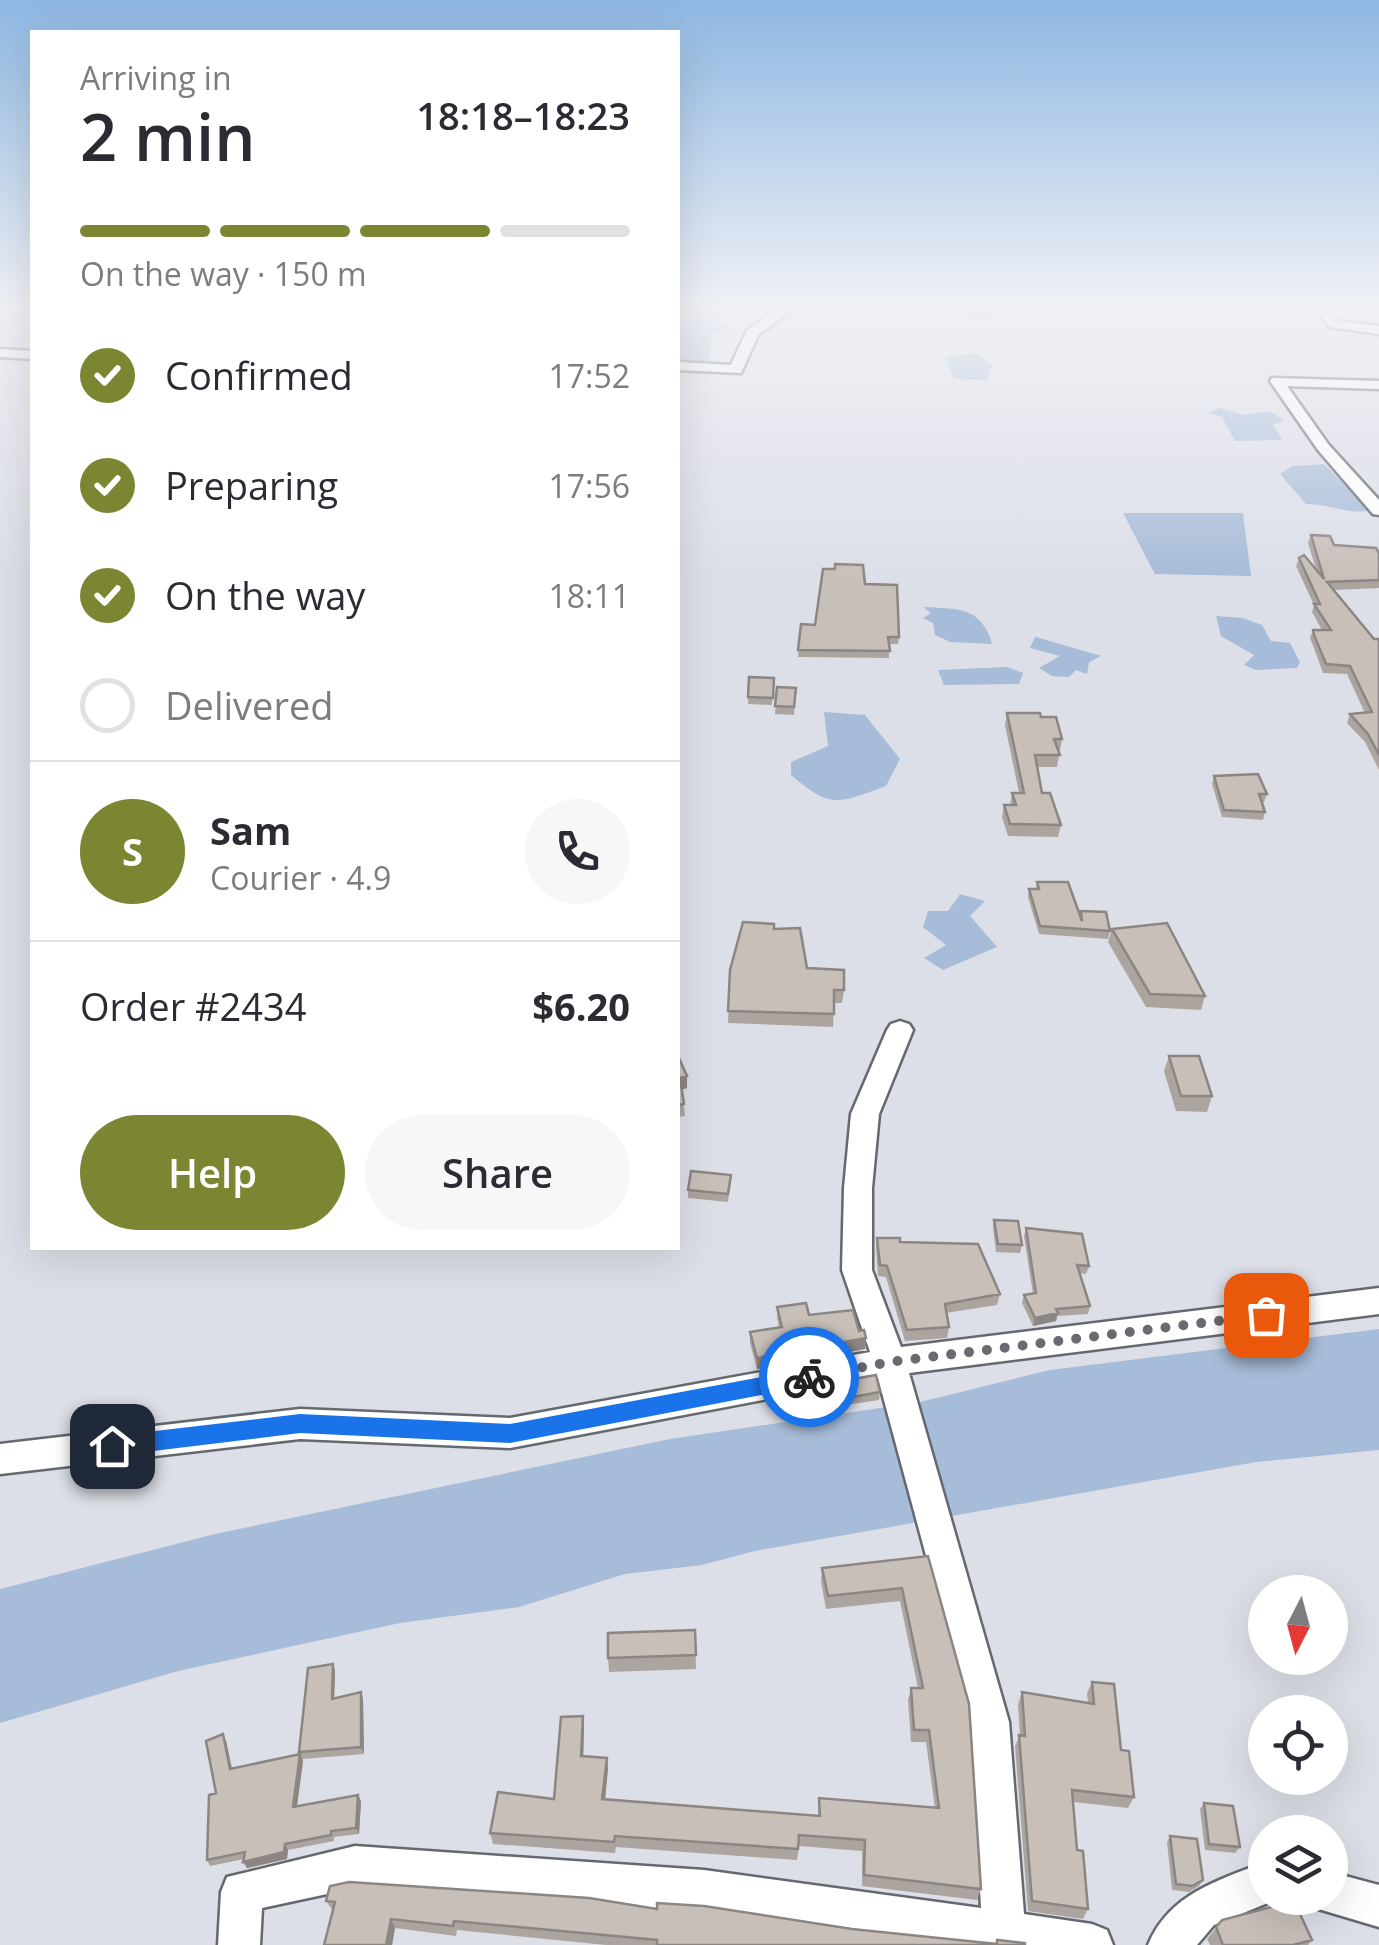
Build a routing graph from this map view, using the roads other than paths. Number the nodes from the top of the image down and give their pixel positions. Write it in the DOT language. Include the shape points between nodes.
graph roads {
  1 [pos="1288,396"];
  2 [pos="1379,510"];
  3 [pos="900,1030"];
  4 [pos="1379,1301"];
  5 [pos="893,1371"];
  6 [pos="0,1459"];
  7 [pos="1248,1890"];
  8 [pos="1348,1898"];
  9 [pos="1379,1906"];
  10 [pos="1004,1932"];
  11 [pos="239,1945"];
  12 [pos="1092,1945"];
  13 [pos="1168,1945"];
  1 -- 2 [label="street"];
  3 -- 5 [label="street" via="866,1114 858,1188 857,1270"];
  4 -- 5 [label="street"];
  5 -- 6 [label="street" via="510,1433 300,1424"];
  5 -- 10 [label="street" via="990,1722"];
  7 -- 13 [label="street" via="1198,1910"];
  8 -- 9 [label="street"];
  10 -- 11 [label="street" via="704,1890 355,1867 242,1892"];
  10 -- 12 [label="street"];
}
